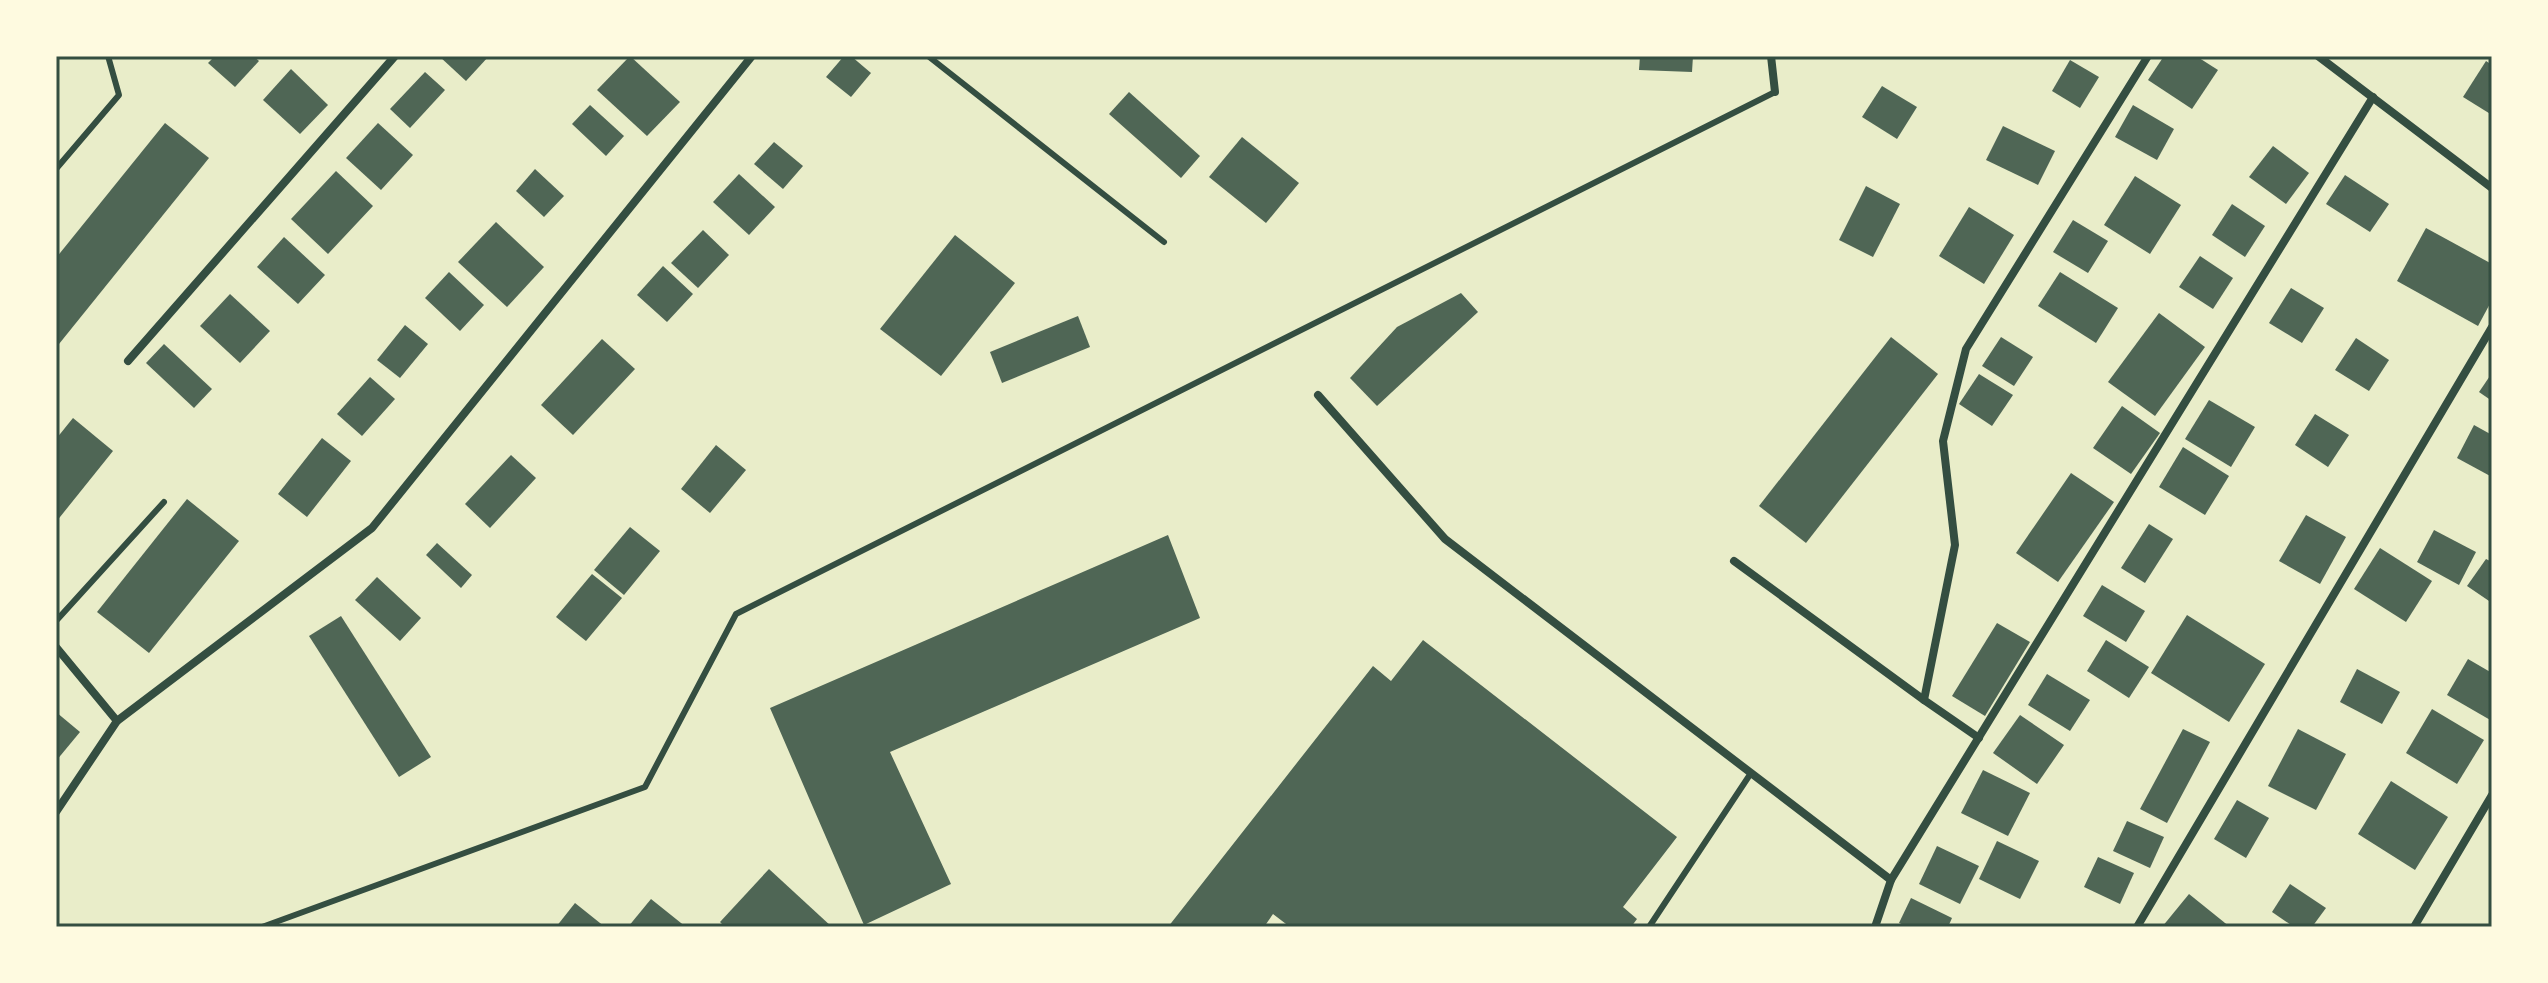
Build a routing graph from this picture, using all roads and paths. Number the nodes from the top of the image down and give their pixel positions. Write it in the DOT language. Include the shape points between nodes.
graph roads {
  1 [pos="108,56"];
  2 [pos="395,56"];
  3 [pos="752,56"];
  4 [pos="928,56"];
  5 [pos="1771,56"];
  6 [pos="2148,56"];
  7 [pos="2318,56"];
  8 [pos="1775,92"];
  9 [pos="2373,97"];
  10 [pos="56,169"];
  11 [pos="2492,188"];
  12 [pos="1164,242"];
  13 [pos="2492,327"];
  14 [pos="128,361"];
  15 [pos="1318,395"];
  16 [pos="164,502"];
  17 [pos="1734,561"];
  18 [pos="56,621"];
  19 [pos="56,647"];
  20 [pos="1924,700"];
  21 [pos="117,721"];
  22 [pos="1979,738"];
  23 [pos="1751,773"];
  24 [pos="2492,795"];
  25 [pos="56,812"];
  26 [pos="1891,880"];
  27 [pos="262,927"];
  28 [pos="1649,927"];
  29 [pos="1875,927"];
  30 [pos="2137,927"];
  31 [pos="2414,927"];
  1 -- 10 [label="lane" via="119,95"];
  2 -- 14 [label="street"];
  3 -- 21 [label="street" via="372,528"];
  4 -- 12 [label="lane"];
  5 -- 8 [label="street"];
  6 -- 20 [label="street" via="1966,349 1943,441 1955,545"];
  7 -- 9 [label="street"];
  8 -- 27 [label="lane" via="736,614 645,787"];
  9 -- 11 [label="street"];
  9 -- 22 [label="street"];
  13 -- 30 [label="street"];
  15 -- 23 [label="street" via="1445,539"];
  16 -- 18 [label="lane"];
  17 -- 20 [label="street"];
  19 -- 21 [label="street"];
  20 -- 22 [label="street"];
  21 -- 25 [label="street"];
  22 -- 26 [label="street"];
  23 -- 26 [label="street"];
  23 -- 28 [label="lane"];
  24 -- 31 [label="street"];
  26 -- 29 [label="street"];
}
